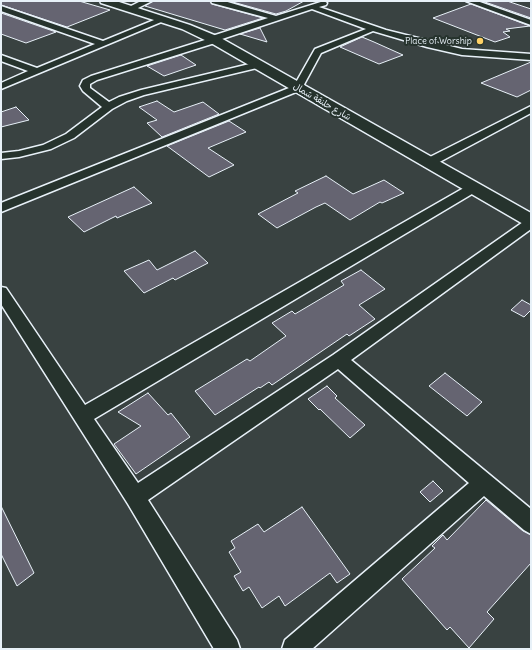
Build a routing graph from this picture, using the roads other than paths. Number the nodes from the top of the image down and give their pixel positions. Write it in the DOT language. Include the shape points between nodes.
graph roads {
  1 [pos="105,1"];
  2 [pos="148,1"];
  3 [pos="215,1"];
  4 [pos="328,1"];
  5 [pos="470,1"];
  6 [pos="313,7"];
  7 [pos="1,8"];
  8 [pos="129,9"];
  9 [pos="531,12"];
  10 [pos="276,18"];
  11 [pos="517,18"];
  12 [pos="162,20"];
  13 [pos="531,23"];
  14 [pos="372,28"];
  15 [pos="213,40"];
  16 [pos="102,44"];
  17 [pos="531,57"];
  18 [pos="1,58"];
  19 [pos="258,65"];
  20 [pos="36,71"];
  21 [pos="1,86"];
  22 [pos="298,88"];
  23 [pos="108,108"];
  24 [pos="531,110"];
  25 [pos="1,156"];
  26 [pos="428,163"];
  27 [pos="473,188"];
  28 [pos="1,208"];
  29 [pos="531,222"];
  30 [pos="1,292"];
  31 [pos="339,360"];
  32 [pos="83,416"];
  33 [pos="484,483"];
  34 [pos="135,497"];
  35 [pos="531,523"];
  36 [pos="228,649"];
  37 [pos="294,649"];
  1 -- 8 [label="street, شارع حلنقة شمال"];
  2 -- 8 [label="street"];
  3 -- 10 [label="street"];
  4 -- 6 [label="street"];
  5 -- 11 [label="street"];
  6 -- 10 [label="street"];
  6 -- 14 [label="street"];
  7 -- 16 [label="street"];
  8 -- 12 [label="street, شارع حلنقة شمال"];
  9 -- 11 [label="street"];
  10 -- 15 [label="street"];
  11 -- 13 [label="street"];
  12 -- 15 [label="street, شارع حلنقة شمال"];
  12 -- 16 [label="street"];
  14 -- 17 [label="street" via="462,52"];
  14 -- 22 [label="street" via="318,51"];
  15 -- 19 [label="street, شارع حلنقة شمال"];
  15 -- 23 [label="street" via="86,82 86,89"];
  16 -- 20 [label="street"];
  18 -- 20 [label="street"];
  19 -- 22 [label="street, شارع حلنقة شمال"];
  19 -- 23 [label="street" via="141,93"];
  20 -- 21 [label="street"];
  22 -- 26 [label="street, شارع حلنقة شمال"];
  22 -- 28 [label="street"];
  23 -- 25 [label="street" via="70,136 20,154"];
  24 -- 26 [label="street"];
  26 -- 27 [label="street, شارع حلنقة شمال"];
  27 -- 29 [label="street, شارع حلنقة شمال"];
  27 -- 32 [label="street"];
  29 -- 31 [label="street"];
  30 -- 32 [label="street"];
  31 -- 33 [label="street"];
  31 -- 34 [label="street"];
  32 -- 34 [label="street"];
  33 -- 35 [label="street"];
  33 -- 37 [label="street"];
  34 -- 36 [label="street"];
}
